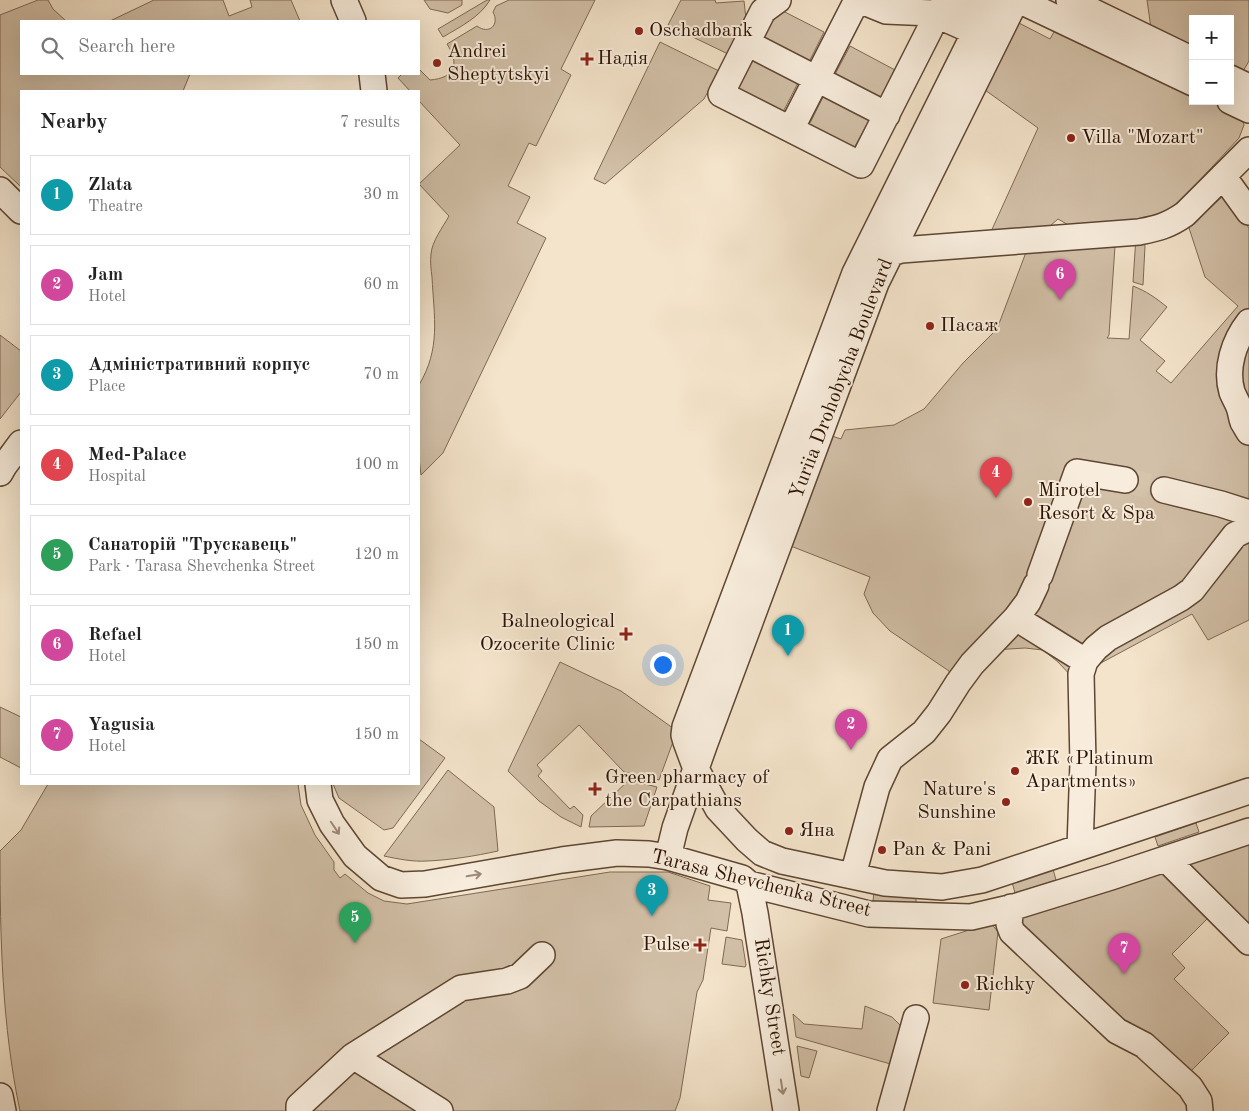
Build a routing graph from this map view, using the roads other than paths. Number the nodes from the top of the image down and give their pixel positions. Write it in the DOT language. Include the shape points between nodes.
graph roads {
  1 [pos="344,0"];
  2 [pos="751,0"];
  3 [pos="778,0"];
  4 [pos="858,0"];
  5 [pos="979,0"];
  6 [pos="991,0"];
  7 [pos="1016,0"];
  8 [pos="1027,0"];
  9 [pos="1069,0"];
  10 [pos="932,13"];
  11 [pos="353,20"];
  12 [pos="975,32"];
  13 [pos="751,35"];
  14 [pos="1189,58"];
  15 [pos="372,75"];
  16 [pos="816,79"];
  17 [pos="1234,80"];
  18 [pos="1189,81"];
  19 [pos="1249,87"];
  20 [pos="374,90"];
  21 [pos="1234,103"];
  22 [pos="1249,110"];
  23 [pos="887,115"];
  24 [pos="791,129"];
  25 [pos="1249,150"];
  26 [pos="1223,176"];
  27 [pos="0,190"];
  28 [pos="20,210"];
  29 [pos="1249,212"];
  30 [pos="891,253"];
  31 [pos="1249,322"];
  32 [pos="1249,432"];
  33 [pos="20,445"];
  34 [pos="0,473"];
  35 [pos="1125,480"];
  36 [pos="1164,490"];
  37 [pos="1249,513"];
  38 [pos="1249,528"];
  39 [pos="1016,618"];
  40 [pos="1085,661"];
  41 [pos="696,769"];
  42 [pos="318,785"];
  43 [pos="1249,791"];
  44 [pos="1249,830"];
  45 [pos="1080,847"];
  46 [pos="668,857"];
  47 [pos="1166,859"];
  48 [pos="853,875"];
  49 [pos="749,884"];
  50 [pos="1011,907"];
  51 [pos="1249,942"];
  52 [pos="542,955"];
  53 [pos="916,1018"];
  54 [pos="353,1056"];
  55 [pos="0,1096"];
  56 [pos="3,1111"];
  57 [pos="298,1111"];
  58 [pos="440,1111"];
  59 [pos="786,1111"];
  60 [pos="890,1111"];
  61 [pos="1200,1111"];
  1 -- 11 [label="street"];
  2 -- 13 [label="street"];
  3 -- 13 [label="street" via="763,11"];
  4 -- 10 [label="street" via="886,11"];
  4 -- 16 [label="street"];
  5 -- 10 [label="street"];
  6 -- 12 [label="street, Yuriia Drohobycha Boulevard"];
  7 -- 30 [label="street, Yuriia Drohobycha Boulevard"];
  8 -- 18 [label="street" via="1029,5"];
  9 -- 14 [label="street"];
  10 -- 12 [label="street"];
  10 -- 23 [label="street" via="930,29"];
  12 -- 41 [label="street, Yuriia Drohobycha Boulevard" via="845,298 685,727 684,735"];
  13 -- 16 [label="street"];
  13 -- 24 [label="street" via="721,94"];
  15 -- 20 [label="street"];
  16 -- 23 [label="street"];
  16 -- 24 [label="street"];
  17 -- 19 [label="street"];
  21 -- 22 [label="street"];
  23 -- 24 [label="street" via="861,165"];
  25 -- 26 [label="street"];
  26 -- 29 [label="street"];
  26 -- 30 [label="street" via="1185,214 1162,227 1138,232"];
  27 -- 28 [label="street"];
  30 -- 41 [label="street, Yuriia Drohobycha Boulevard" via="876,283"];
  31 -- 32 [label="street" via="1234,347 1230,375 1233,393"];
  33 -- 34 [label="street"];
  35 -- 39 [label="street" via="1077,472 1038,580"];
  36 -- 37 [label="street"];
  38 -- 40 [label="street" via="1235,535 1192,590 1108,638"];
  39 -- 40 [label="street"];
  39 -- 48 [label="street" via="972,664 924,732 890,759 877,787"];
  40 -- 45 [label="street" via="1081,674 1083,763"];
  41 -- 46 [label="street, Yuriia Drohobycha Boulevard"];
  41 -- 48 [label="street, Tarasa Shevchenka Street" via="718,809 762,853 782,861"];
  42 -- 46 [label="street, Tarasa Shevchenka Street, one-way" via="320,800 332,824 355,856 381,878 401,885 425,884 617,853"];
  43 -- 45 [label="street, Tarasa Shevchenka Street"];
  44 -- 47 [label="street, Tarasa Shevchenka Street"];
  45 -- 48 [label="street, Tarasa Shevchenka Street" via="982,880 942,887 885,883"];
  46 -- 49 [label="street, Tarasa Shevchenka Street" via="742,878"];
  47 -- 50 [label="street, Tarasa Shevchenka Street"];
  47 -- 51 [label="street"];
  49 -- 50 [label="street, Tarasa Shevchenka Street" via="869,914 971,916"];
  49 -- 59 [label="street, Richky Street, one-way"];
  50 -- 61 [label="street" via="1009,924 1012,932 1117,1031 1144,1045 1190,1087 1199,1101"];
  52 -- 54 [label="street" via="520,976 461,988"];
  53 -- 60 [label="street"];
  54 -- 57 [label="street" via="299,1106"];
  54 -- 58 [label="street"];
  55 -- 56 [label="street"];
}
